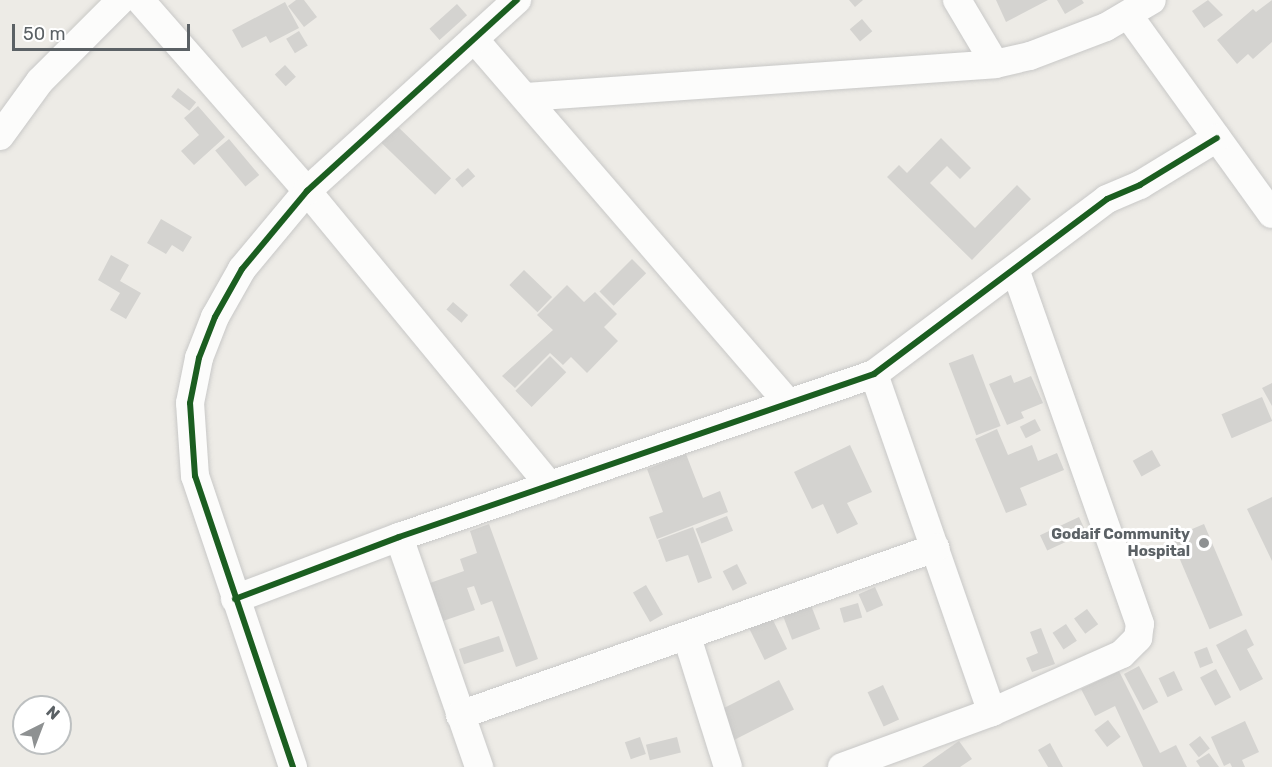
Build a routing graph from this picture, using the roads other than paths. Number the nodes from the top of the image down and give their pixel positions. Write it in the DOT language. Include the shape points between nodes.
graph roads {
  1 [pos="121,0"];
  2 [pos="140,0"];
  3 [pos="517,0"];
  4 [pos="957,0"];
  5 [pos="1152,0"];
  6 [pos="1129,16"];
  7 [pos="474,39"];
  8 [pos="995,64"];
  9 [pos="526,97"];
  10 [pos="0,136"];
  11 [pos="1217,138"];
  12 [pos="307,191"];
  13 [pos="1272,214"];
  14 [pos="1016,271"];
  15 [pos="874,374"];
  16 [pos="788,404"];
  17 [pos="550,486"];
  18 [pos="399,537"];
  19 [pos="935,548"];
  20 [pos="235,599"];
  21 [pos="687,637"];
  22 [pos="992,712"];
  23 [pos="460,715"];
  24 [pos="293,767"];
  25 [pos="479,767"];
  26 [pos="728,767"];
  27 [pos="842,767"];
  1 -- 10 [label="street" via="40,81"];
  2 -- 12 [label="street"];
  3 -- 7 [label="street"];
  4 -- 8 [label="street"];
  5 -- 6 [label="street"];
  6 -- 8 [label="street" via="1030,56"];
  6 -- 11 [label="street"];
  7 -- 9 [label="street"];
  7 -- 12 [label="street"];
  8 -- 9 [label="street"];
  9 -- 16 [label="street"];
  11 -- 13 [label="street"];
  11 -- 14 [label="street" via="1140,185 1107,198"];
  12 -- 17 [label="street"];
  12 -- 20 [label="street" via="242,269 215,317 199,358 190,403 195,476"];
  14 -- 15 [label="street"];
  14 -- 22 [label="street" via="1140,624 1138,638 1122,654"];
  15 -- 16 [label="street"];
  15 -- 19 [label="street"];
  16 -- 17 [label="street"];
  17 -- 18 [label="street"];
  18 -- 20 [label="street"];
  18 -- 23 [label="street"];
  19 -- 21 [label="street"];
  19 -- 22 [label="street"];
  20 -- 24 [label="street"];
  21 -- 23 [label="street"];
  21 -- 26 [label="street"];
  22 -- 27 [label="street"];
  23 -- 25 [label="street"];
}
